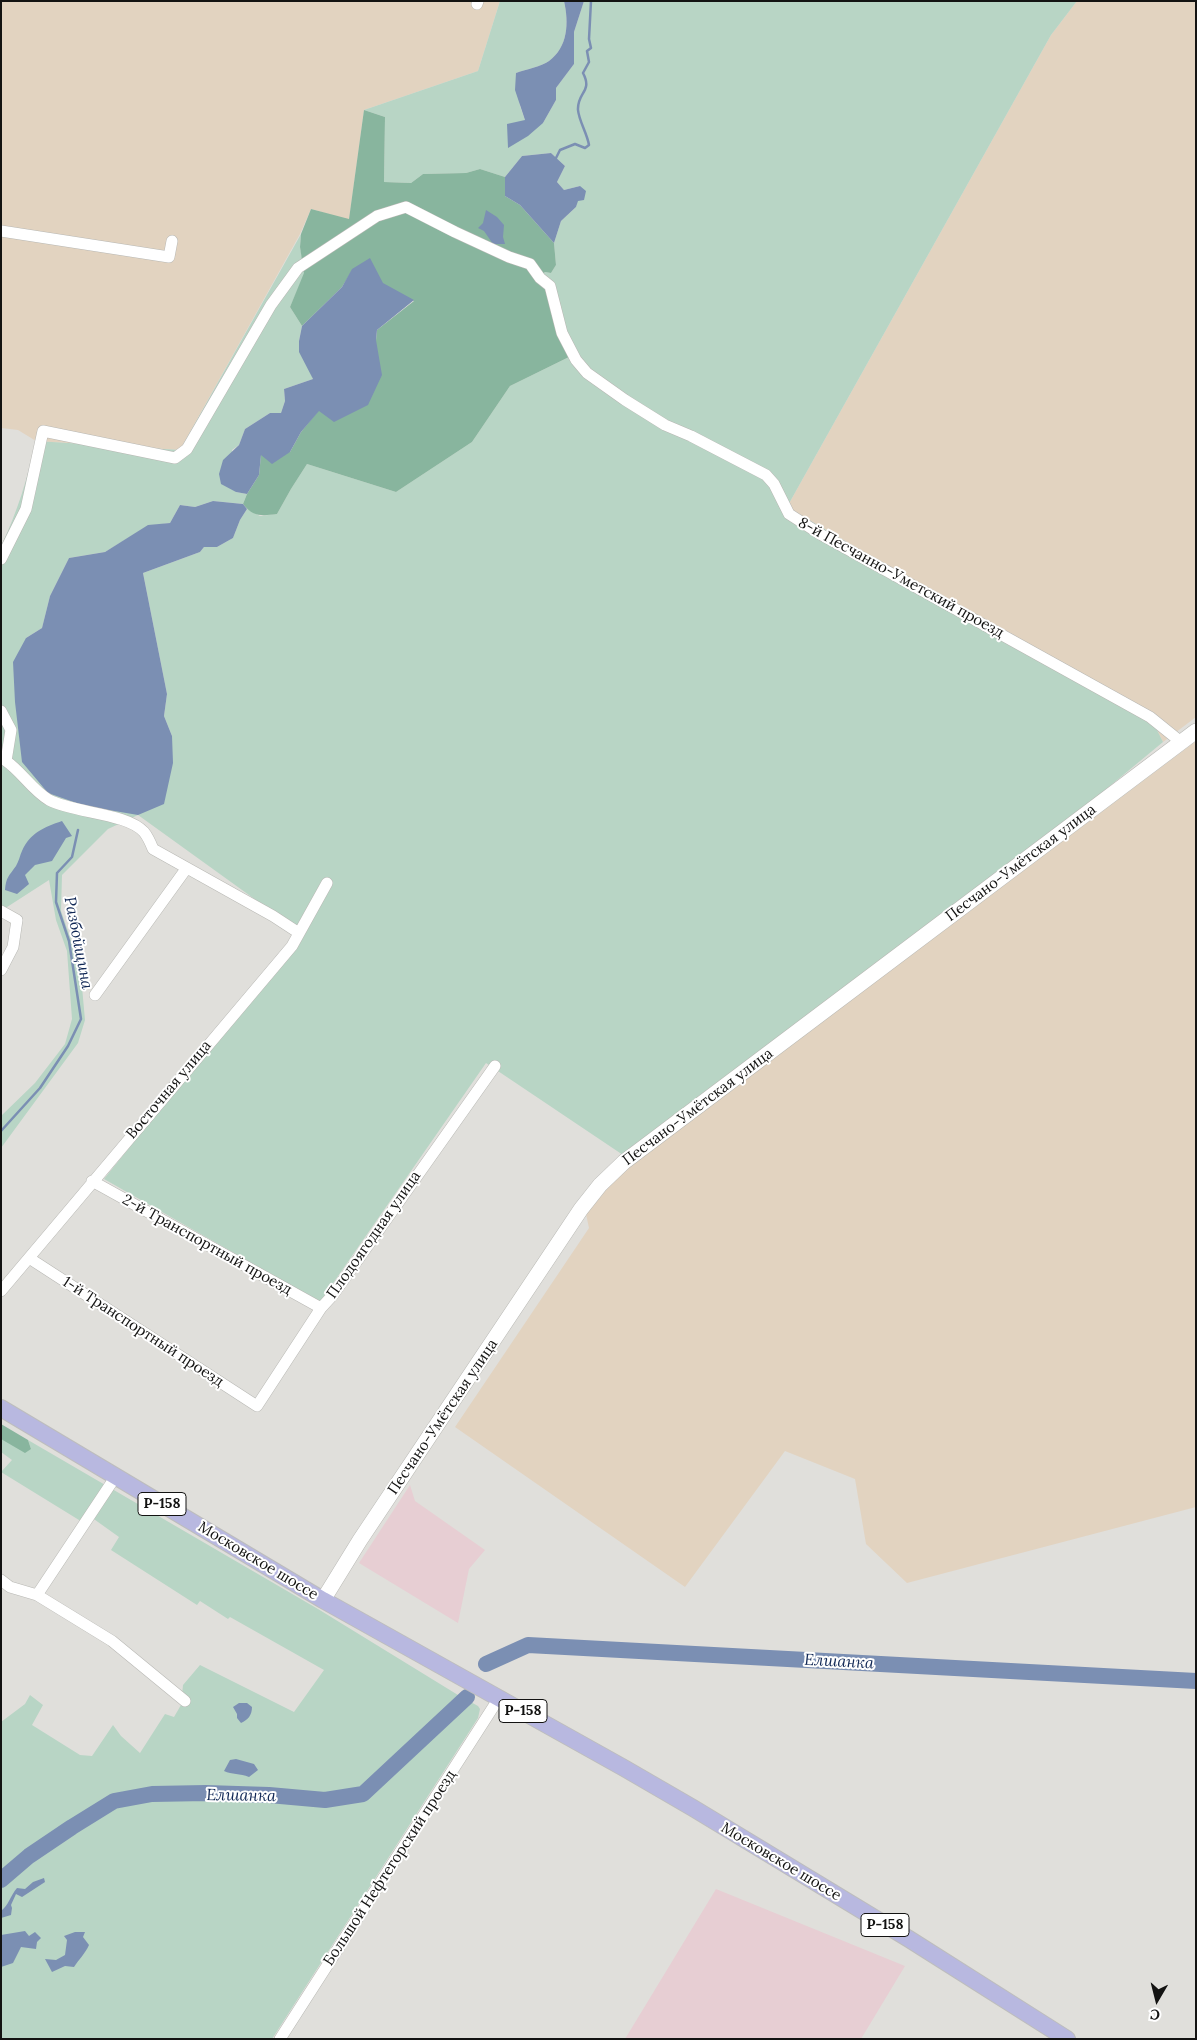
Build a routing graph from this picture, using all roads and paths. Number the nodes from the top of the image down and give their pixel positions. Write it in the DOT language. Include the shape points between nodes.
graph roads {
  1 [pos="1,230"];
  2 [pos="172,241"];
  3 [pos="1,559"];
  4 [pos="1,711"];
  5 [pos="1196,731"];
  6 [pos="1181,742"];
  7 [pos="186,869"];
  8 [pos="327,883"];
  9 [pos="1,911"];
  10 [pos="299,933"];
  11 [pos="1,970"];
  12 [pos="95,996"];
  13 [pos="495,1066"];
  14 [pos="92,1181"];
  15 [pos="29,1258"];
  16 [pos="1,1291"];
  17 [pos="321,1308"];
  18 [pos="257,1406"];
  19 [pos="1,1408"];
  20 [pos="116,1476"];
  21 [pos="1,1580"];
  22 [pos="37,1595"];
  23 [pos="323,1600"];
  24 [pos="494,1695"];
  25 [pos="185,1701"];
  26 [pos="280,2039"];
  27 [pos="1067,2039"];
  1 -- 2 [label="street" via="170,257"];
  3 -- 6 [label="street, 8-й Песчанно-Уметский проезд" via="26,509 43,431 175,458 187,449 271,305 298,268 377,216 406,207 530,264 550,286 567,345 587,373 665,425 766,475 789,514 812,530 1150,717"];
  4 -- 7 [label="street" via="11,730 6,761 28,784 50,800 129,821 144,832 153,849"];
  5 -- 6 [label="main road, Песчано-Умётская улица"];
  6 -- 23 [label="main road, Песчано-Умётская улица" via="638,1152 600,1185 580,1209"];
  7 -- 10 [label="street"];
  7 -- 12 [label="street"];
  8 -- 10 [label="street, Восточная улица"];
  9 -- 11 [label="street" via="17,920 13,947"];
  10 -- 14 [label="street, Восточная улица" via="292,946"];
  13 -- 17 [label="street, Плодоягодная улица"];
  14 -- 15 [label="street, Восточная улица"];
  14 -- 17 [label="street, 2-й Транспортный проезд"];
  15 -- 16 [label="street, Восточная улица"];
  15 -- 18 [label="street, 1-й Транспортный проезд"];
  17 -- 18 [label="street, Плодоягодная улица"];
  19 -- 20 [label="main road, Московское шоссе / Р-158"];
  20 -- 22 [label="street"];
  20 -- 23 [label="main road, Московское шоссе / Р-158"];
  21 -- 22 [label="street" via="10,1587"];
  22 -- 25 [label="street" via="112,1641"];
  23 -- 24 [label="main road, Московское шоссе / Р-158"];
  24 -- 26 [label="street, Большой Нефтегорский проезд"];
  24 -- 27 [label="main road, Московское шоссе / Р-158" via="697,1811"];
}
